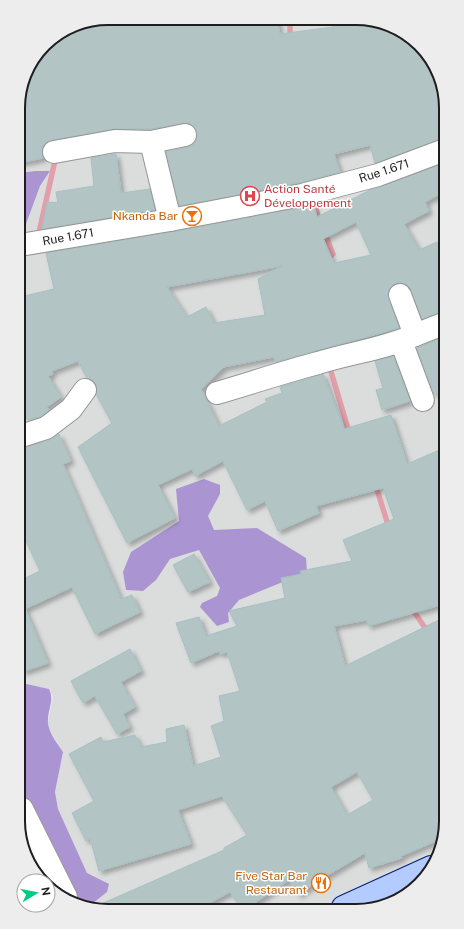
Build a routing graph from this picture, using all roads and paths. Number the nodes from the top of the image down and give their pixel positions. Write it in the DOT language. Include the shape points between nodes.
graph roads {
  1 [pos="185,135"];
  2 [pos="151,142"];
  3 [pos="54,152"];
  4 [pos="439,152"];
  5 [pos="170,220"];
  6 [pos="25,244"];
  7 [pos="400,295"];
  8 [pos="439,326"];
  9 [pos="408,338"];
  10 [pos="85,390"];
  11 [pos="217,393"];
  12 [pos="423,400"];
  13 [pos="25,434"];
  14 [pos="25,815"];
  15 [pos="423,871"];
  16 [pos="63,891"];
  17 [pos="350,904"];
  1 -- 2 [label="street"];
  2 -- 3 [label="street" via="115,141"];
  2 -- 5 [label="street"];
  4 -- 5 [label="street, Rue 1.671" via="378,175 302,195"];
  5 -- 6 [label="street, Rue 1.671"];
  7 -- 9 [label="street"];
  8 -- 9 [label="street"];
  9 -- 11 [label="street"];
  9 -- 12 [label="street"];
  10 -- 13 [label="street" via="71,409 46,428"];
  14 -- 16 [label="street"];
  15 -- 17 [label="street"];
}
